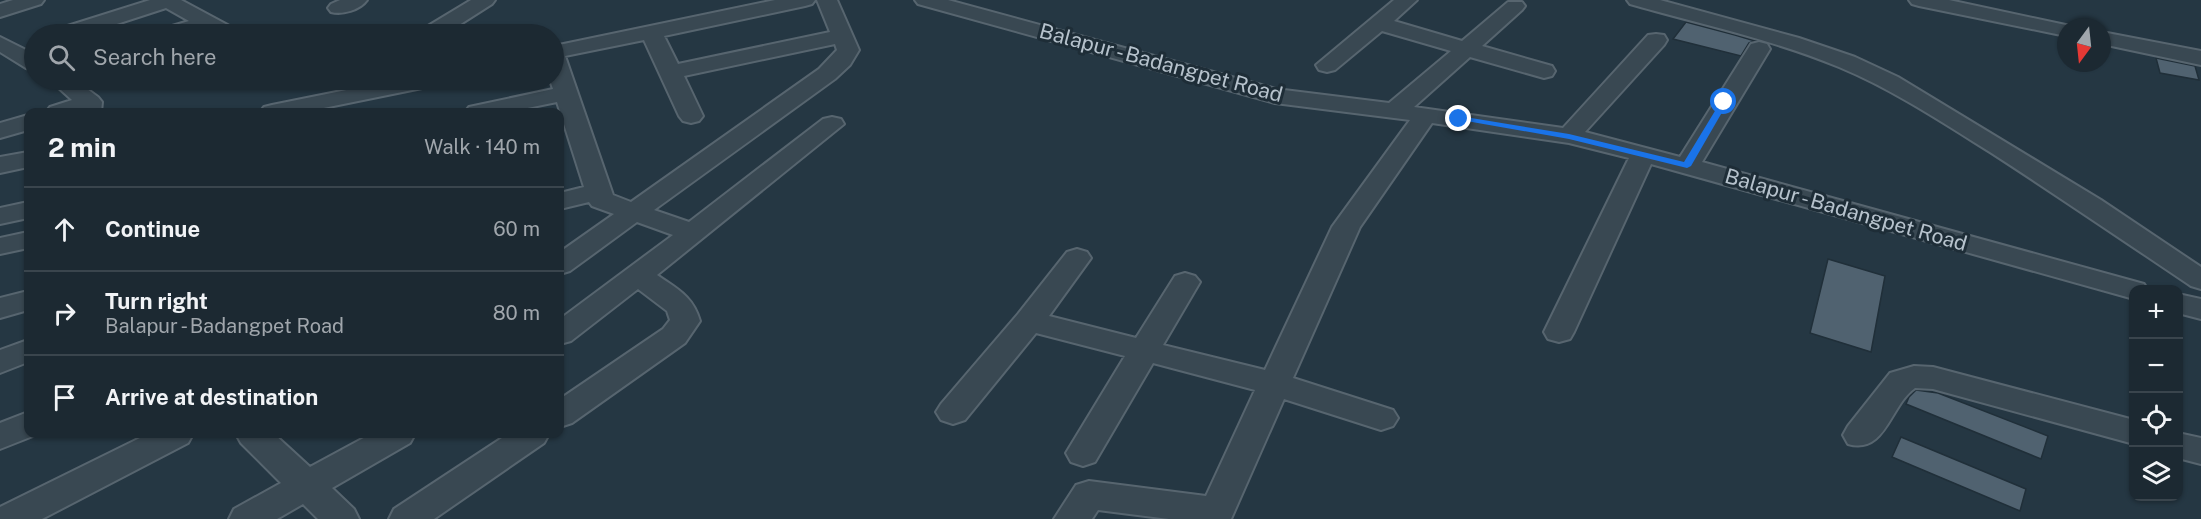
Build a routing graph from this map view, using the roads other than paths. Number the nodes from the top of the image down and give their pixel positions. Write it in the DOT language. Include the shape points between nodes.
graph roads {
  1 [pos="34,0"];
  2 [pos="168,0"];
  3 [pos="485,0"];
  4 [pos="805,0"];
  5 [pos="827,0"];
  6 [pos="925,0"];
  7 [pos="1407,0"];
  8 [pos="1637,0"];
  9 [pos="1919,0"];
  10 [pos="1515,6"];
  11 [pos="0,11"];
  12 [pos="207,22"];
  13 [pos="1378,22"];
  14 [pos="96,24"];
  15 [pos="201,24"];
  16 [pos="210,24"];
  17 [pos="447,24"];
  18 [pos="2057,28"];
  19 [pos="652,33"];
  20 [pos="842,36"];
  21 [pos="1656,40"];
  22 [pos="2111,40"];
  23 [pos="1469,48"];
  24 [pos="1759,49"];
  25 [pos="564,50"];
  26 [pos="2201,58"];
  27 [pos="1327,65"];
  28 [pos="1544,71"];
  29 [pos="671,72"];
  30 [pos="564,87"];
  31 [pos="72,90"];
  32 [pos="379,90"];
  33 [pos="566,93"];
  34 [pos="90,107"];
  35 [pos="291,108"];
  36 [pos="496,108"];
  37 [pos="1396,110"];
  38 [pos="1426,115"];
  39 [pos="691,116"];
  40 [pos="24,123"];
  41 [pos="832,124"];
  42 [pos="0,131"];
  43 [pos="569,135"];
  44 [pos="1569,136"];
  45 [pos="1643,154"];
  46 [pos="24,161"];
  47 [pos="0,165"];
  48 [pos="1687,166"];
  49 [pos="598,191"];
  50 [pos="564,200"];
  51 [pos="24,211"];
  52 [pos="633,213"];
  53 [pos="0,216"];
  54 [pos="693,233"];
  55 [pos="24,241"];
  56 [pos="0,246"];
  57 [pos="1077,258"];
  58 [pos="564,262"];
  59 [pos="637,274"];
  60 [pos="2201,280"];
  61 [pos="1185,282"];
  62 [pos="2129,289"];
  63 [pos="24,301"];
  64 [pos="2183,304"];
  65 [pos="0,308"];
  66 [pos="2201,309"];
  67 [pos="1029,321"];
  68 [pos="564,331"];
  69 [pos="1558,332"];
  70 [pos="1146,350"];
  71 [pos="24,353"];
  72 [pos="0,363"];
  73 [pos="1275,384"];
  74 [pos="564,412"];
  75 [pos="952,412"];
  76 [pos="1382,418"];
  77 [pos="24,426"];
  78 [pos="2129,431"];
  79 [pos="1860,435"];
  80 [pos="0,437"];
  81 [pos="168,438"];
  82 [pos="257,438"];
  83 [pos="391,438"];
  84 [pos="526,438"];
  85 [pos="2183,446"];
  86 [pos="2201,451"];
  87 [pos="1083,453"];
  88 [pos="305,486"];
  89 [pos="1215,515"];
  90 [pos="10,519"];
  91 [pos="247,519"];
  92 [pos="341,519"];
  93 [pos="407,519"];
  94 [pos="1072,519"];
  1 -- 11 [label="street"];
  2 -- 12 [label="street"];
  2 -- 14 [label="street"];
  3 -- 17 [label="street"];
  4 -- 19 [label="street"];
  5 -- 20 [label="street"];
  6 -- 37 [label="street, Balapur - Badangpet Road" via="1235,87 1275,96"];
  7 -- 13 [label="street"];
  8 -- 60 [label="street" via="1791,43 1890,82 2092,206"];
  9 -- 18 [label="street"];
  10 -- 23 [label="street"];
  12 -- 15 [label="street"];
  12 -- 16 [label="street"];
  13 -- 23 [label="street"];
  13 -- 27 [label="street"];
  19 -- 25 [label="street"];
  19 -- 29 [label="street"];
  20 -- 29 [label="street"];
  20 -- 52 [label="street" via="848,50 826,74"];
  21 -- 44 [label="street"];
  22 -- 26 [label="street"];
  23 -- 28 [label="street"];
  23 -- 37 [label="street"];
  24 -- 48 [label="street"];
  29 -- 39 [label="street"];
  30 -- 33 [label="street"];
  31 -- 34 [label="street"];
  32 -- 35 [label="street"];
  33 -- 36 [label="street"];
  33 -- 43 [label="street"];
  37 -- 38 [label="street, Balapur - Badangpet Road"];
  38 -- 44 [label="street, Balapur - Badangpet Road"];
  38 -- 73 [label="street" via="1346,227"];
  40 -- 42 [label="street"];
  41 -- 54 [label="street"];
  43 -- 49 [label="street"];
  44 -- 45 [label="street, Balapur - Badangpet Road"];
  45 -- 48 [label="street, Balapur - Badangpet Road"];
  45 -- 69 [label="street"];
  46 -- 47 [label="street"];
  48 -- 62 [label="street, Balapur - Badangpet Road"];
  49 -- 50 [label="street"];
  49 -- 52 [label="street" via="601,200"];
  51 -- 53 [label="street"];
  52 -- 54 [label="street"];
  52 -- 58 [label="street"];
  54 -- 59 [label="street"];
  55 -- 56 [label="street"];
  57 -- 67 [label="street"];
  59 -- 68 [label="street"];
  59 -- 74 [label="street" via="681,307 685,321 674,336"];
  61 -- 70 [label="street"];
  63 -- 65 [label="street"];
  64 -- 66 [label="street"];
  67 -- 70 [label="street"];
  67 -- 75 [label="street"];
  70 -- 73 [label="street"];
  70 -- 87 [label="street"];
  71 -- 72 [label="street"];
  73 -- 76 [label="street"];
  73 -- 89 [label="street"];
  77 -- 80 [label="street"];
  78 -- 79 [label="street" via="1933,378 1914,377 1901,381"];
  81 -- 90 [label="street"];
  82 -- 88 [label="street"];
  83 -- 88 [label="street"];
  84 -- 93 [label="street"];
  85 -- 86 [label="street"];
  88 -- 91 [label="street"];
  88 -- 92 [label="street"];
  89 -- 94 [label="street" via="1089,495"];
}
